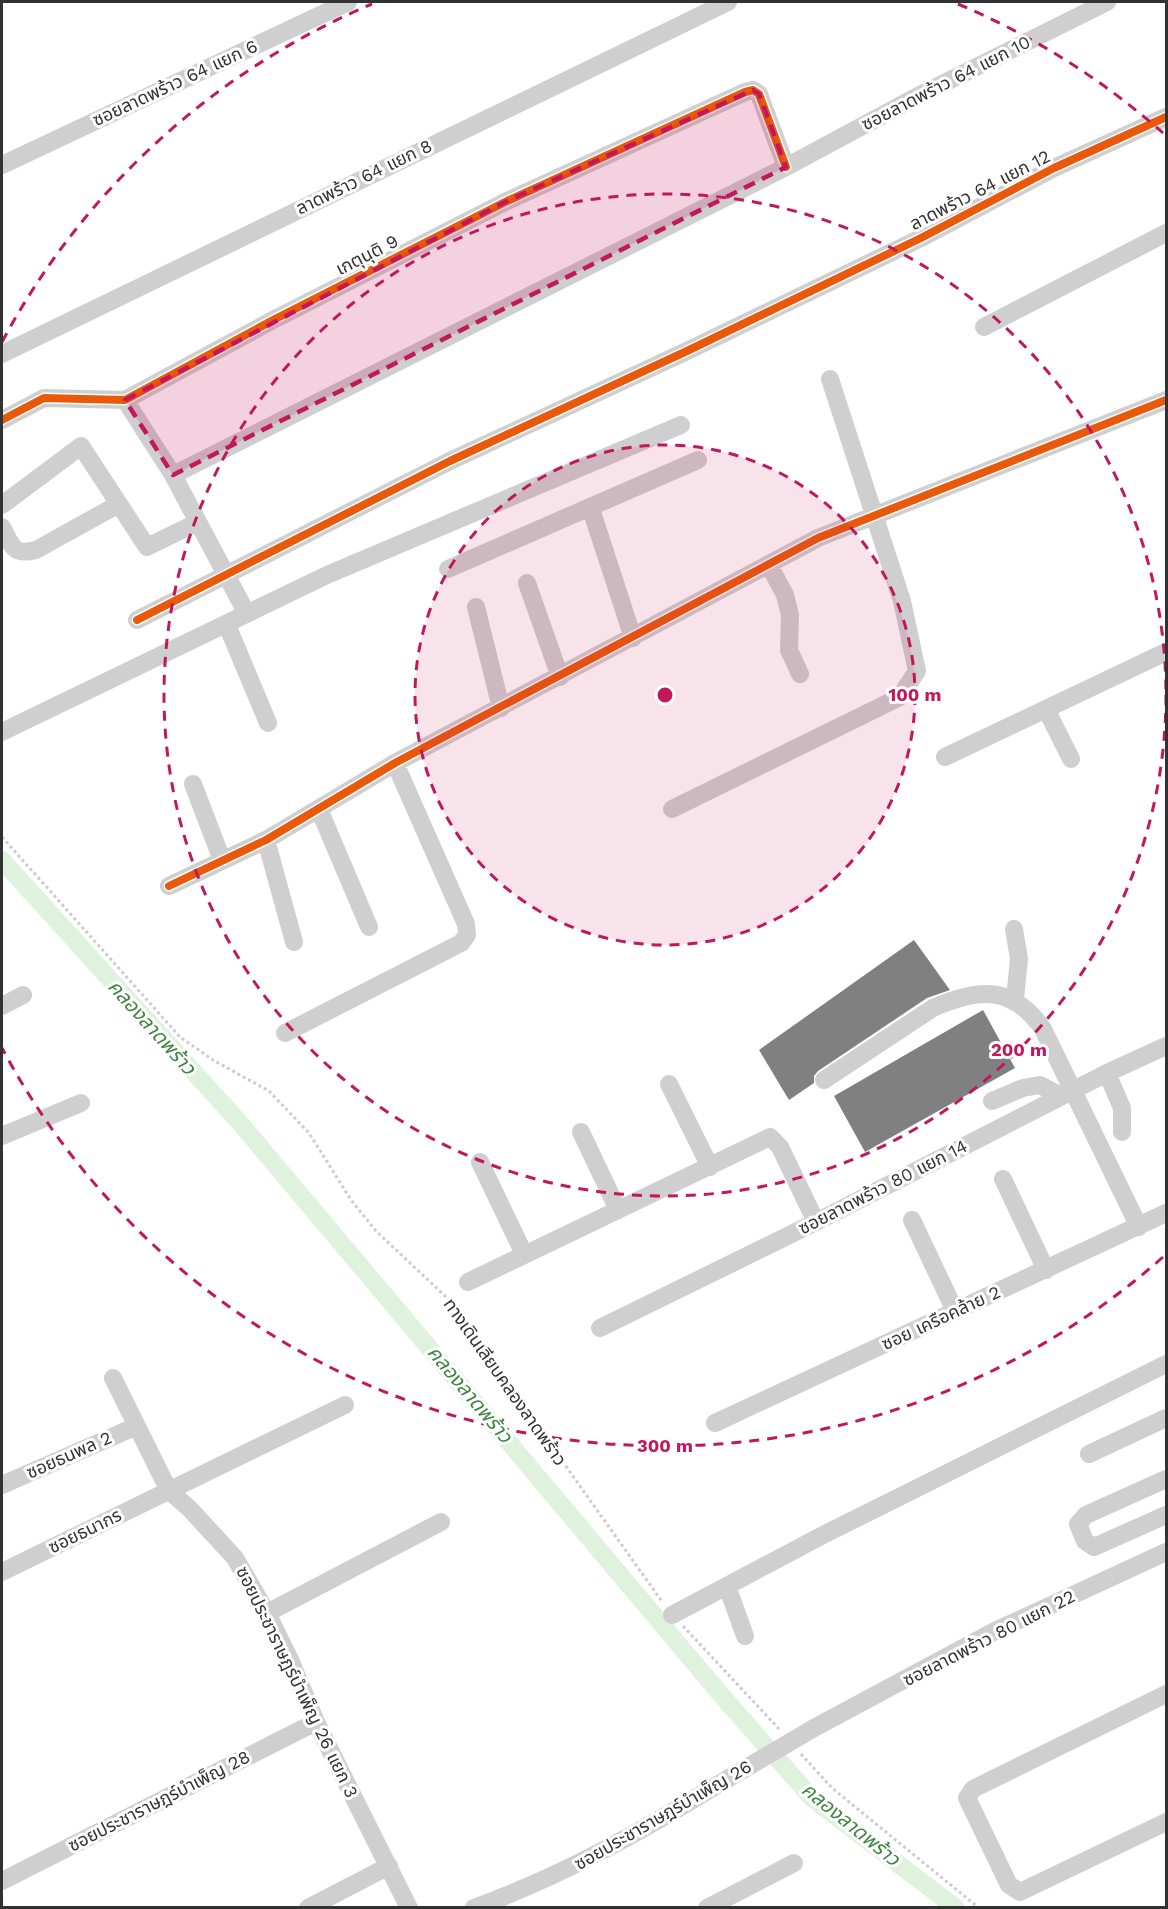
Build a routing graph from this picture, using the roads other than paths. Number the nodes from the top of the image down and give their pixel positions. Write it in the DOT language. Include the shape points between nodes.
graph roads {
  1 [pos="348,2"];
  2 [pos="728,2"];
  3 [pos="1107,2"];
  4 [pos="1167,117"];
  5 [pos="2,165"];
  6 [pos="786,167"];
  7 [pos="1167,233"];
  8 [pos="984,327"];
  9 [pos="2,354"];
  10 [pos="830,379"];
  11 [pos="125,400"];
  12 [pos="1167,400"];
  13 [pos="2,420"];
  14 [pos="681,424"];
  15 [pos="698,460"];
  16 [pos="174,475"];
  17 [pos="2,504"];
  18 [pos="119,504"];
  19 [pos="591,509"];
  20 [pos="872,515"];
  21 [pos="198,522"];
  22 [pos="2,527"];
  23 [pos="769,565"];
  24 [pos="448,569"];
  25 [pos="226,577"];
  26 [pos="527,583"];
  27 [pos="476,607"];
  28 [pos="247,614"];
  29 [pos="137,620"];
  30 [pos="226,625"];
  31 [pos="633,638"];
  32 [pos="1167,652"];
  33 [pos="800,674"];
  34 [pos="560,677"];
  35 [pos="501,708"];
  36 [pos="1046,709"];
  37 [pos="268,723"];
  38 [pos="2,732"];
  39 [pos="945,757"];
  40 [pos="1071,759"];
  41 [pos="395,763"];
  42 [pos="193,784"];
  43 [pos="319,809"];
  44 [pos="672,809"];
  45 [pos="266,840"];
  46 [pos="222,860"];
  47 [pos="169,886"];
  48 [pos="369,927"];
  49 [pos="1014,929"];
  50 [pos="294,942"];
  51 [pos="23,995"];
  52 [pos="1016,999"];
  53 [pos="2,1006"];
  54 [pos="285,1033"];
  55 [pos="1167,1046"];
  56 [pos="1107,1073"];
  57 [pos="824,1080"];
  58 [pos="669,1084"];
  59 [pos="1068,1093"];
  60 [pos="992,1101"];
  61 [pos="81,1103"];
  62 [pos="581,1132"];
  63 [pos="1122,1132"];
  64 [pos="2,1136"];
  65 [pos="480,1162"];
  66 [pos="710,1167"];
  67 [pos="1003,1179"];
  68 [pos="618,1210"];
  69 [pos="1167,1213"];
  70 [pos="912,1220"];
  71 [pos="816,1222"];
  72 [pos="1139,1227"];
  73 [pos="524,1254"];
  74 [pos="1046,1270"];
  75 [pos="468,1282"];
  76 [pos="955,1311"];
  77 [pos="600,1328"];
  78 [pos="1167,1364"];
  79 [pos="113,1378"];
  80 [pos="345,1405"];
  81 [pos="1167,1418"];
  82 [pos="715,1423"];
  83 [pos="137,1426"];
  84 [pos="1089,1454"];
  85 [pos="1167,1479"];
  86 [pos="2,1485"];
  87 [pos="169,1491"];
  88 [pos="1167,1515"];
  89 [pos="441,1522"];
  90 [pos="1167,1552"];
  91 [pos="2,1572"];
  92 [pos="727,1586"];
  93 [pos="267,1613"];
  94 [pos="672,1616"];
  95 [pos="745,1636"];
  96 [pos="1167,1694"];
  97 [pos="316,1722"];
  98 [pos="814,1728"];
  99 [pos="1165,1827"];
  100 [pos="794,1863"];
  101 [pos="389,1866"];
  102 [pos="2,1881"];
  103 [pos="479,1907"];
  104 [pos="308,1908"];
  105 [pos="409,1908"];
  106 [pos="707,1908"];
  1 -- 5 [label="street, ซอยลาดพร้าว 64 แยก 6"];
  2 -- 9 [label="street, ลาดพร้าว 64 แยก 8"];
  3 -- 6 [label="street, ซอยลาดพร้าว 64 แยก 10"];
  4 -- 25 [label="street, ลาดพร้าว 64 แยก 12" via="1054,168 808,293 450,461"];
  6 -- 11 [label="street, เกตุนุติ 9" via="759,94 753,90 745,92 507,201"];
  6 -- 16 [label="street, ซอยลาดพร้าว 64 แยก 10"];
  7 -- 8 [label="street"];
  10 -- 20 [label="street"];
  11 -- 13 [label="street, เกตุนุติ 9" via="44,398"];
  11 -- 16 [label="street"];
  12 -- 20 [label="street"];
  14 -- 28 [label="street"];
  15 -- 19 [label="street"];
  16 -- 21 [label="street"];
  17 -- 18 [label="street" via="81,446"];
  18 -- 21 [label="street" via="147,547"];
  18 -- 22 [label="street" via="23,553 15,550"];
  19 -- 24 [label="street"];
  19 -- 31 [label="street"];
  20 -- 23 [label="street"];
  20 -- 44 [label="street" via="902,601 917,671 909,686 900,697"];
  21 -- 25 [label="street"];
  23 -- 31 [label="street"];
  23 -- 33 [label="street" via="785,595 790,615 789,650"];
  25 -- 28 [label="street"];
  25 -- 29 [label="street, ลาดพร้าว 64 แยก 12"];
  26 -- 34 [label="street"];
  27 -- 35 [label="street"];
  28 -- 30 [label="street"];
  30 -- 37 [label="street"];
  30 -- 38 [label="street"];
  31 -- 34 [label="street"];
  32 -- 36 [label="street"];
  34 -- 35 [label="street"];
  35 -- 41 [label="street"];
  36 -- 39 [label="street"];
  36 -- 40 [label="street"];
  41 -- 43 [label="street"];
  41 -- 54 [label="street" via="466,924 467,935 461,943"];
  42 -- 46 [label="street"];
  43 -- 45 [label="street"];
  43 -- 48 [label="street"];
  45 -- 46 [label="street"];
  45 -- 50 [label="street"];
  46 -- 47 [label="street"];
  49 -- 52 [label="street" via="1019,966"];
  51 -- 53 [label="street"];
  52 -- 57 [label="street" via="992,994 951,1000"];
  52 -- 59 [label="street" via="1043,1029"];
  55 -- 56 [label="street, ซอยลาดพร้าว 80 แยก 14"];
  56 -- 59 [label="street, ซอยลาดพร้าว 80 แยก 14"];
  56 -- 63 [label="street" via="1122,1108"];
  58 -- 66 [label="street"];
  59 -- 60 [label="street" via="1040,1085"];
  59 -- 71 [label="street, ซอยลาดพร้าว 80 แยก 14"];
  59 -- 72 [label="street"];
  61 -- 64 [label="street"];
  62 -- 68 [label="street"];
  65 -- 73 [label="street"];
  66 -- 68 [label="street"];
  66 -- 71 [label="street" via="770,1137 780,1147"];
  67 -- 74 [label="street"];
  68 -- 73 [label="street"];
  69 -- 72 [label="street, ซอย เครือคล้าย 2"];
  70 -- 76 [label="street"];
  71 -- 77 [label="street, ซอยลาดพร้าว 80 แยก 14"];
  72 -- 74 [label="street, ซอย เครือคล้าย 2"];
  73 -- 75 [label="street"];
  74 -- 76 [label="street, ซอย เครือคล้าย 2"];
  76 -- 82 [label="street, ซอย เครือคล้าย 2"];
  78 -- 92 [label="street"];
  79 -- 83 [label="street, ซอยประชาราษฎร์บำเพ็ญ 26 แยก 3"];
  80 -- 87 [label="street, ซอยธนากร"];
  81 -- 84 [label="street"];
  83 -- 86 [label="street, ซอยธนพล 2"];
  83 -- 87 [label="street, ซอยประชาราษฎร์บำเพ็ญ 26 แยก 3"];
  85 -- 88 [label="street" via="1086,1515 1078,1524 1085,1541 1094,1547"];
  87 -- 91 [label="street, ซอยธนากร"];
  87 -- 93 [label="street, ซอยประชาราษฎร์บำเพ็ญ 26 แยก 3" via="235,1558"];
  89 -- 93 [label="street"];
  90 -- 98 [label="street, ซอยลาดพร้าว 80 แยก 22" via="993,1632"];
  92 -- 94 [label="street"];
  92 -- 95 [label="street"];
  93 -- 97 [label="street, ซอยประชาราษฎร์บำเพ็ญ 26 แยก 3"];
  96 -- 99 [label="street" via="973,1789 967,1798 1009,1885 1020,1892"];
  97 -- 101 [label="street, ซอยประชาราษฎร์บำเพ็ญ 26 แยก 3"];
  97 -- 102 [label="street, ซอยประชาราษฎร์บำเพ็ญ 28"];
  98 -- 103 [label="street, ซอยประชาราษฎร์บำเพ็ญ 26, bridge" via="629,1838 543,1882"];
  100 -- 106 [label="street"];
  101 -- 104 [label="street"];
  101 -- 105 [label="street, ซอยประชาราษฎร์บำเพ็ญ 26 แยก 3"];
}
